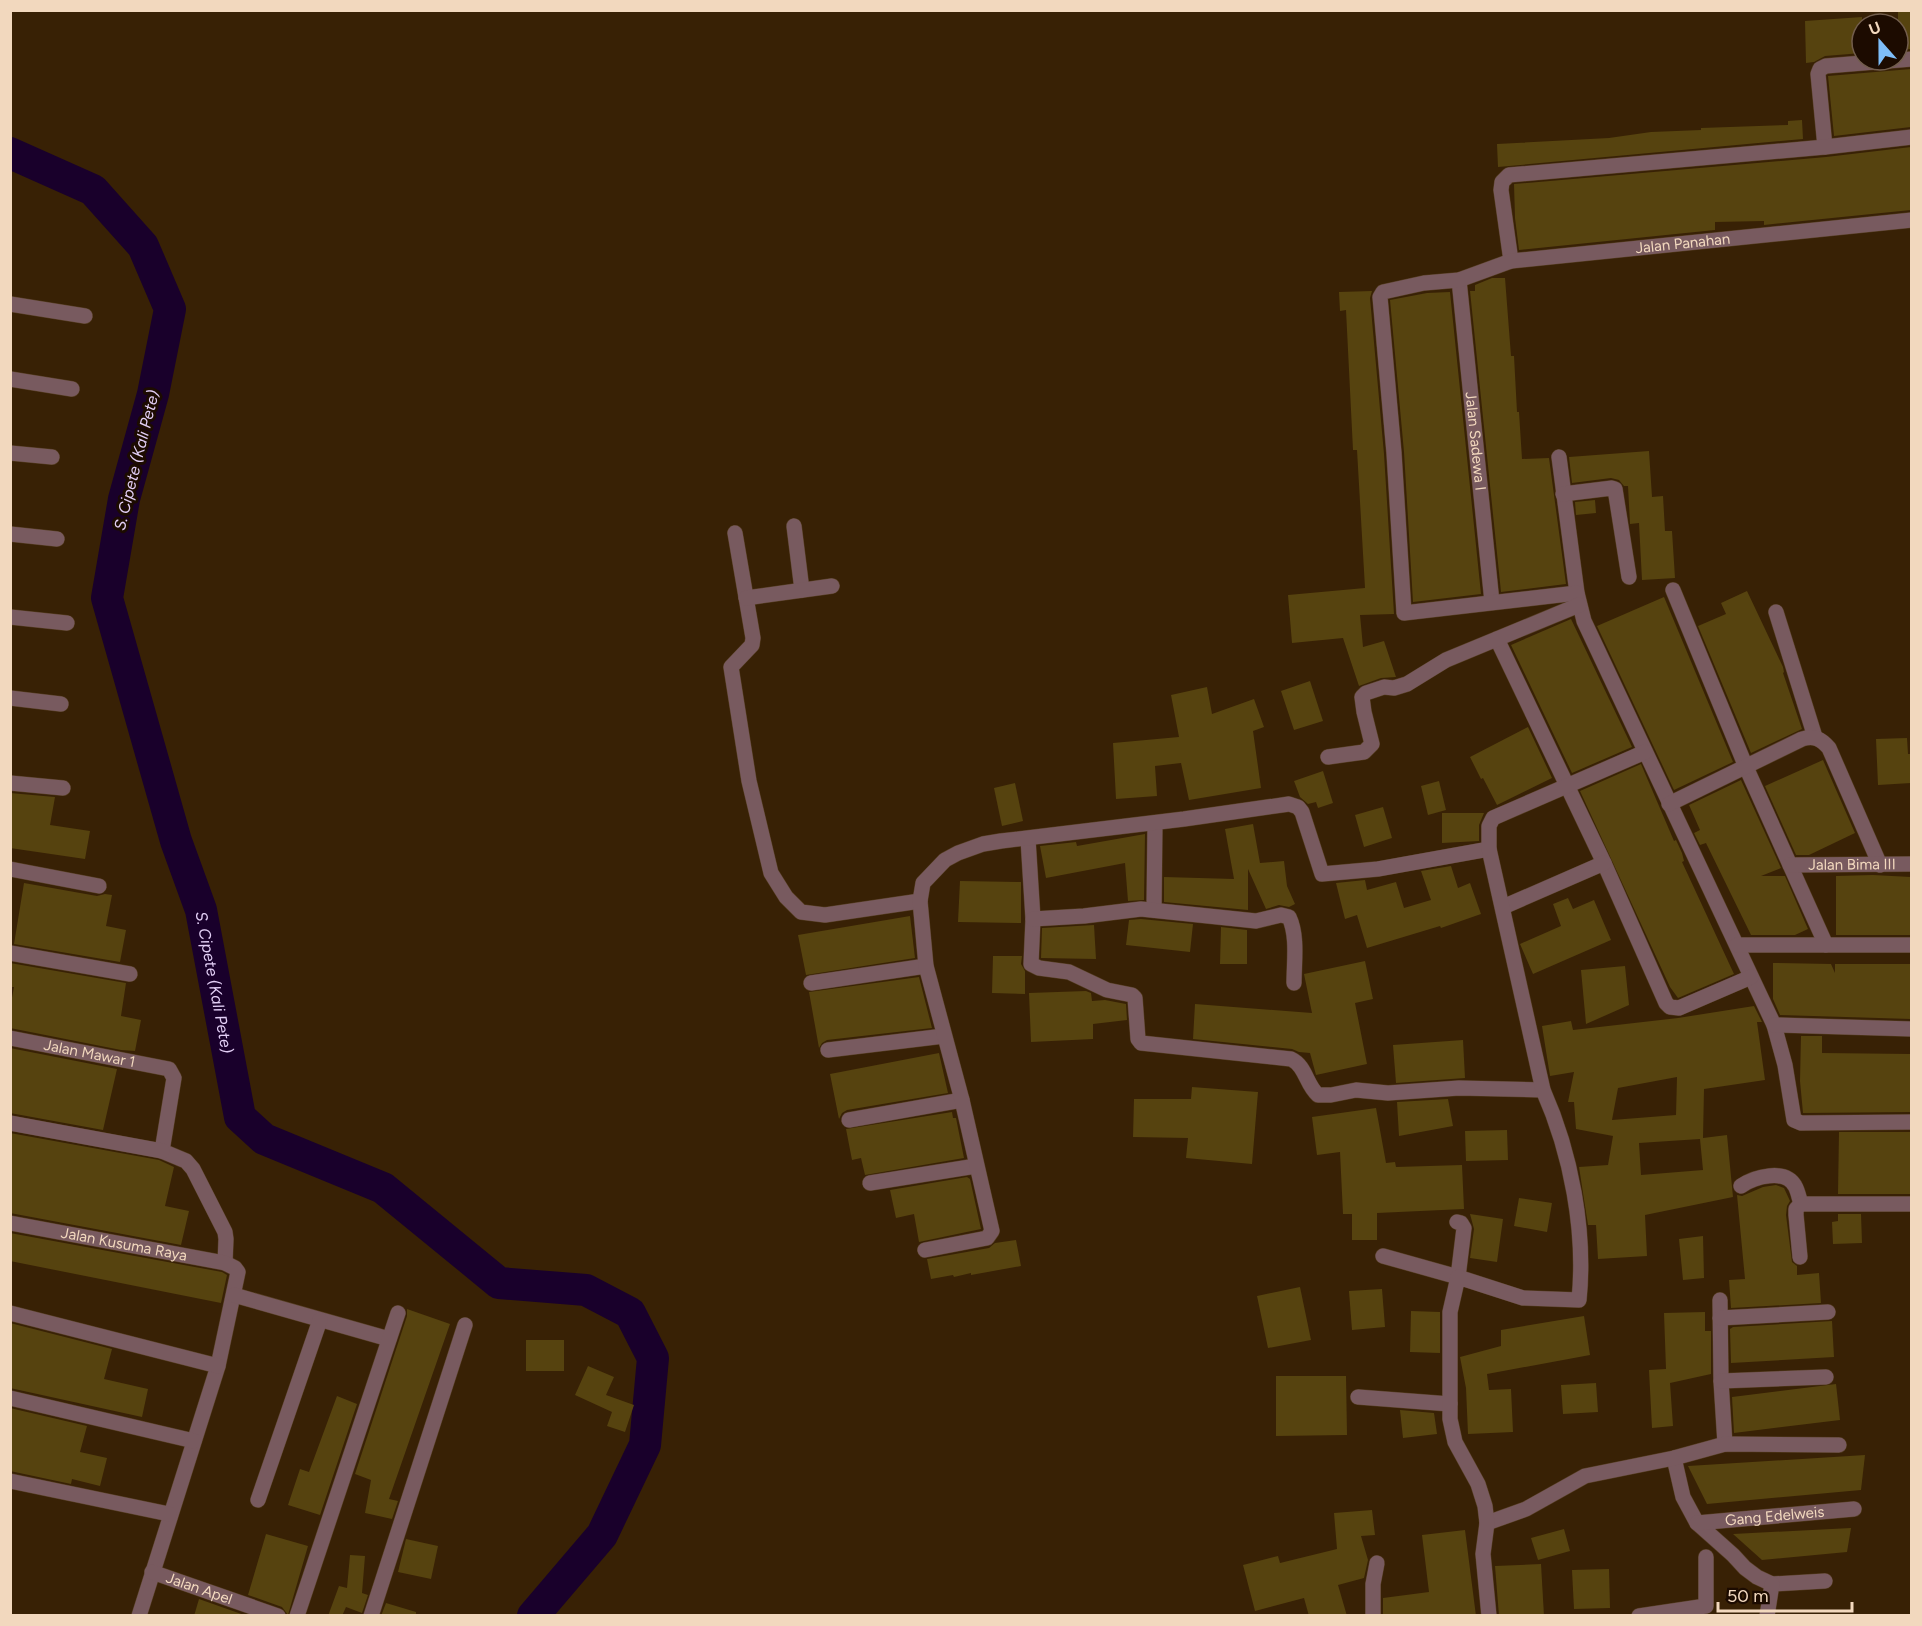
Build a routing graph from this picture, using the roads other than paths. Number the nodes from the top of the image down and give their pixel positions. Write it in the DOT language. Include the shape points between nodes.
graph roads {
  1 [pos="1911,59"];
  2 [pos="1911,137"];
  3 [pos="1826,147"];
  4 [pos="1911,220"];
  5 [pos="1511,261"];
  6 [pos="1459,280"];
  7 [pos="10,304"];
  8 [pos="86,316"];
  9 [pos="10,379"];
  10 [pos="72,389"];
  11 [pos="10,453"];
  12 [pos="52,457"];
  13 [pos="1558,457"];
  14 [pos="1563,494"];
  15 [pos="794,526"];
  16 [pos="735,533"];
  17 [pos="10,534"];
  18 [pos="57,539"];
  19 [pos="1629,577"];
  20 [pos="832,586"];
  21 [pos="802,590"];
  22 [pos="1673,590"];
  23 [pos="746,598"];
  24 [pos="1578,599"];
  25 [pos="1492,602"];
  26 [pos="1776,612"];
  27 [pos="10,617"];
  28 [pos="67,623"];
  29 [pos="1497,639"];
  30 [pos="10,698"];
  31 [pos="61,704"];
  32 [pos="1815,737"];
  33 [pos="1646,752"];
  34 [pos="1328,757"];
  35 [pos="1746,766"];
  36 [pos="10,783"];
  37 [pos="63,788"];
  38 [pos="1567,788"];
  39 [pos="1669,804"];
  40 [pos="1155,823"];
  41 [pos="1028,839"];
  42 [pos="1490,849"];
  43 [pos="1604,863"];
  44 [pos="1880,864"];
  45 [pos="1911,864"];
  46 [pos="1790,865"];
  47 [pos="10,869"];
  48 [pos="99,886"];
  49 [pos="920,901"];
  50 [pos="1503,907"];
  51 [pos="1154,910"];
  52 [pos="1033,919"];
  53 [pos="1737,945"];
  54 [pos="1826,945"];
  55 [pos="1911,945"];
  56 [pos="10,953"];
  57 [pos="926,966"];
  58 [pos="130,974"];
  59 [pos="1751,977"];
  60 [pos="811,982"];
  61 [pos="1294,983"];
  62 [pos="1774,1025"];
  63 [pos="1911,1029"];
  64 [pos="944,1036"];
  65 [pos="10,1038"];
  66 [pos="828,1050"];
  67 [pos="1543,1090"];
  68 [pos="962,1100"];
  69 [pos="849,1120"];
  70 [pos="1911,1122"];
  71 [pos="10,1123"];
  72 [pos="162,1151"];
  73 [pos="976,1166"];
  74 [pos="870,1183"];
  75 [pos="1741,1185"];
  76 [pos="1801,1204"];
  77 [pos="1911,1204"];
  78 [pos="1457,1221"];
  79 [pos="10,1223"];
  80 [pos="925,1250"];
  81 [pos="1383,1256"];
  82 [pos="1800,1257"];
  83 [pos="230,1266"];
  84 [pos="1458,1277"];
  85 [pos="234,1295"];
  86 [pos="1720,1300"];
  87 [pos="1828,1312"];
  88 [pos="10,1313"];
  89 [pos="398,1313"];
  90 [pos="1720,1318"];
  91 [pos="320,1320"];
  92 [pos="465,1325"];
  93 [pos="389,1339"];
  94 [pos="218,1366"];
  95 [pos="1826,1377"];
  96 [pos="1721,1381"];
  97 [pos="1358,1397"];
  98 [pos="10,1398"];
  99 [pos="1450,1404"];
  100 [pos="194,1440"];
  101 [pos="1725,1444"];
  102 [pos="1839,1445"];
  103 [pos="1674,1458"];
  104 [pos="10,1480"];
  105 [pos="258,1500"];
  106 [pos="1854,1509"];
  107 [pos="170,1514"];
  108 [pos="1487,1523"];
  109 [pos="1696,1523"];
  110 [pos="1706,1557"];
  111 [pos="1377,1563"];
  112 [pos="152,1572"];
  113 [pos="1825,1581"];
  114 [pos="1772,1584"];
  115 [pos="1688,1612"];
  116 [pos="139,1616"];
  117 [pos="278,1616"];
  118 [pos="297,1616"];
  119 [pos="371,1616"];
  120 [pos="1372,1616"];
  121 [pos="1490,1616"];
  122 [pos="1639,1616"];
  123 [pos="1767,1616"];
  1 -- 3 [label="street" via="1820,69"];
  2 -- 3 [label="street"];
  3 -- 5 [label="street" via="1509,175 1501,190"];
  4 -- 5 [label="street, Jalan Panahan"];
  5 -- 6 [label="street, Jalan Panahan"];
  6 -- 25 [label="street, Jalan Sadewa I"];
  6 -- 25 [label="street, Jalan Panahan" via="1386,290 1380,297 1404,614"];
  7 -- 8 [label="street"];
  9 -- 10 [label="street"];
  11 -- 12 [label="street"];
  13 -- 14 [label="street"];
  14 -- 19 [label="street" via="1615,489"];
  14 -- 24 [label="street"];
  15 -- 21 [label="street"];
  16 -- 23 [label="street"];
  17 -- 18 [label="street"];
  20 -- 21 [label="street"];
  21 -- 23 [label="street"];
  22 -- 35 [label="street"];
  23 -- 49 [label="street" via="752,645 731,667 749,781 771,873 801,912 825,915"];
  24 -- 25 [label="street"];
  24 -- 29 [label="street"];
  24 -- 33 [label="street" via="1584,621"];
  26 -- 32 [label="street"];
  27 -- 28 [label="street"];
  29 -- 34 [label="street" via="1446,660 1407,684 1366,693 1362,697 1372,744 1364,752"];
  29 -- 38 [label="street"];
  30 -- 31 [label="street"];
  32 -- 35 [label="street" via="1802,739"];
  32 -- 44 [label="street" via="1829,748"];
  33 -- 38 [label="street"];
  33 -- 39 [label="street"];
  35 -- 39 [label="street"];
  35 -- 46 [label="street"];
  36 -- 37 [label="street"];
  38 -- 42 [label="street" via="1493,818 1489,826"];
  38 -- 43 [label="street"];
  39 -- 53 [label="street"];
  40 -- 41 [label="street"];
  40 -- 42 [label="street" via="1295,805 1302,812 1320,872 1326,875"];
  40 -- 51 [label="street"];
  41 -- 49 [label="street" via="982,844 945,860 923,883"];
  41 -- 52 [label="street"];
  42 -- 50 [label="street"];
  43 -- 50 [label="street"];
  43 -- 59 [label="street" via="1670,1007 1678,1008"];
  44 -- 45 [label="street, Jalan Bima III"];
  44 -- 46 [label="street, Jalan Bima III"];
  46 -- 54 [label="street"];
  47 -- 48 [label="street"];
  49 -- 57 [label="street"];
  50 -- 67 [label="street"];
  51 -- 52 [label="street"];
  51 -- 61 [label="street" via="1256,921 1289,917 1294,941"];
  52 -- 67 [label="street" via="1033,967 1069,972 1107,990 1132,995 1141,1043 1291,1059 1298,1063 1318,1095 1356,1090 1388,1094 1459,1088"];
  53 -- 54 [label="street"];
  53 -- 59 [label="street"];
  54 -- 55 [label="street"];
  56 -- 58 [label="street"];
  57 -- 60 [label="street"];
  57 -- 64 [label="street"];
  59 -- 62 [label="street"];
  62 -- 63 [label="street"];
  62 -- 70 [label="street" via="1796,1122"];
  64 -- 66 [label="street"];
  64 -- 68 [label="street"];
  65 -- 72 [label="street, Jalan Mawar 1" via="169,1069 174,1078"];
  67 -- 84 [label="street" via="1568,1164 1583,1269 1580,1300 1523,1298"];
  68 -- 69 [label="street"];
  68 -- 73 [label="street"];
  71 -- 72 [label="street"];
  72 -- 83 [label="street" via="186,1161 193,1169 225,1232"];
  73 -- 74 [label="street"];
  73 -- 80 [label="street" via="991,1235"];
  75 -- 76 [label="street" via="1768,1176 1785,1177 1795,1185"];
  76 -- 77 [label="street"];
  76 -- 82 [label="street" via="1796,1209"];
  78 -- 84 [label="street" via="1464,1227"];
  79 -- 83 [label="street, Jalan Kusuma Raya"];
  81 -- 84 [label="street"];
  83 -- 85 [label="street" via="238,1275"];
  84 -- 99 [label="street" via="1450,1312"];
  85 -- 91 [label="street"];
  85 -- 94 [label="street"];
  86 -- 90 [label="street"];
  87 -- 90 [label="street"];
  88 -- 94 [label="street"];
  89 -- 93 [label="street"];
  90 -- 96 [label="street"];
  91 -- 93 [label="street"];
  91 -- 105 [label="street"];
  92 -- 119 [label="street"];
  93 -- 118 [label="street"];
  94 -- 100 [label="street"];
  95 -- 96 [label="street"];
  96 -- 101 [label="street"];
  97 -- 99 [label="street"];
  98 -- 100 [label="street"];
  99 -- 108 [label="street" via="1455,1442 1482,1493"];
  100 -- 107 [label="street"];
  101 -- 102 [label="street"];
  101 -- 103 [label="street"];
  103 -- 108 [label="street" via="1585,1476 1526,1509"];
  103 -- 109 [label="street" via="1683,1497"];
  104 -- 107 [label="street"];
  106 -- 109 [label="street, Gang Edelweis"];
  107 -- 112 [label="street"];
  108 -- 121 [label="street" via="1483,1554"];
  109 -- 114 [label="street" via="1745,1568"];
  110 -- 115 [label="street" via="1706,1606"];
  111 -- 120 [label="street"];
  112 -- 116 [label="street"];
  112 -- 117 [label="street, Jalan Apel"];
  113 -- 114 [label="street"];
  114 -- 123 [label="street"];
  115 -- 122 [label="street"];
}
